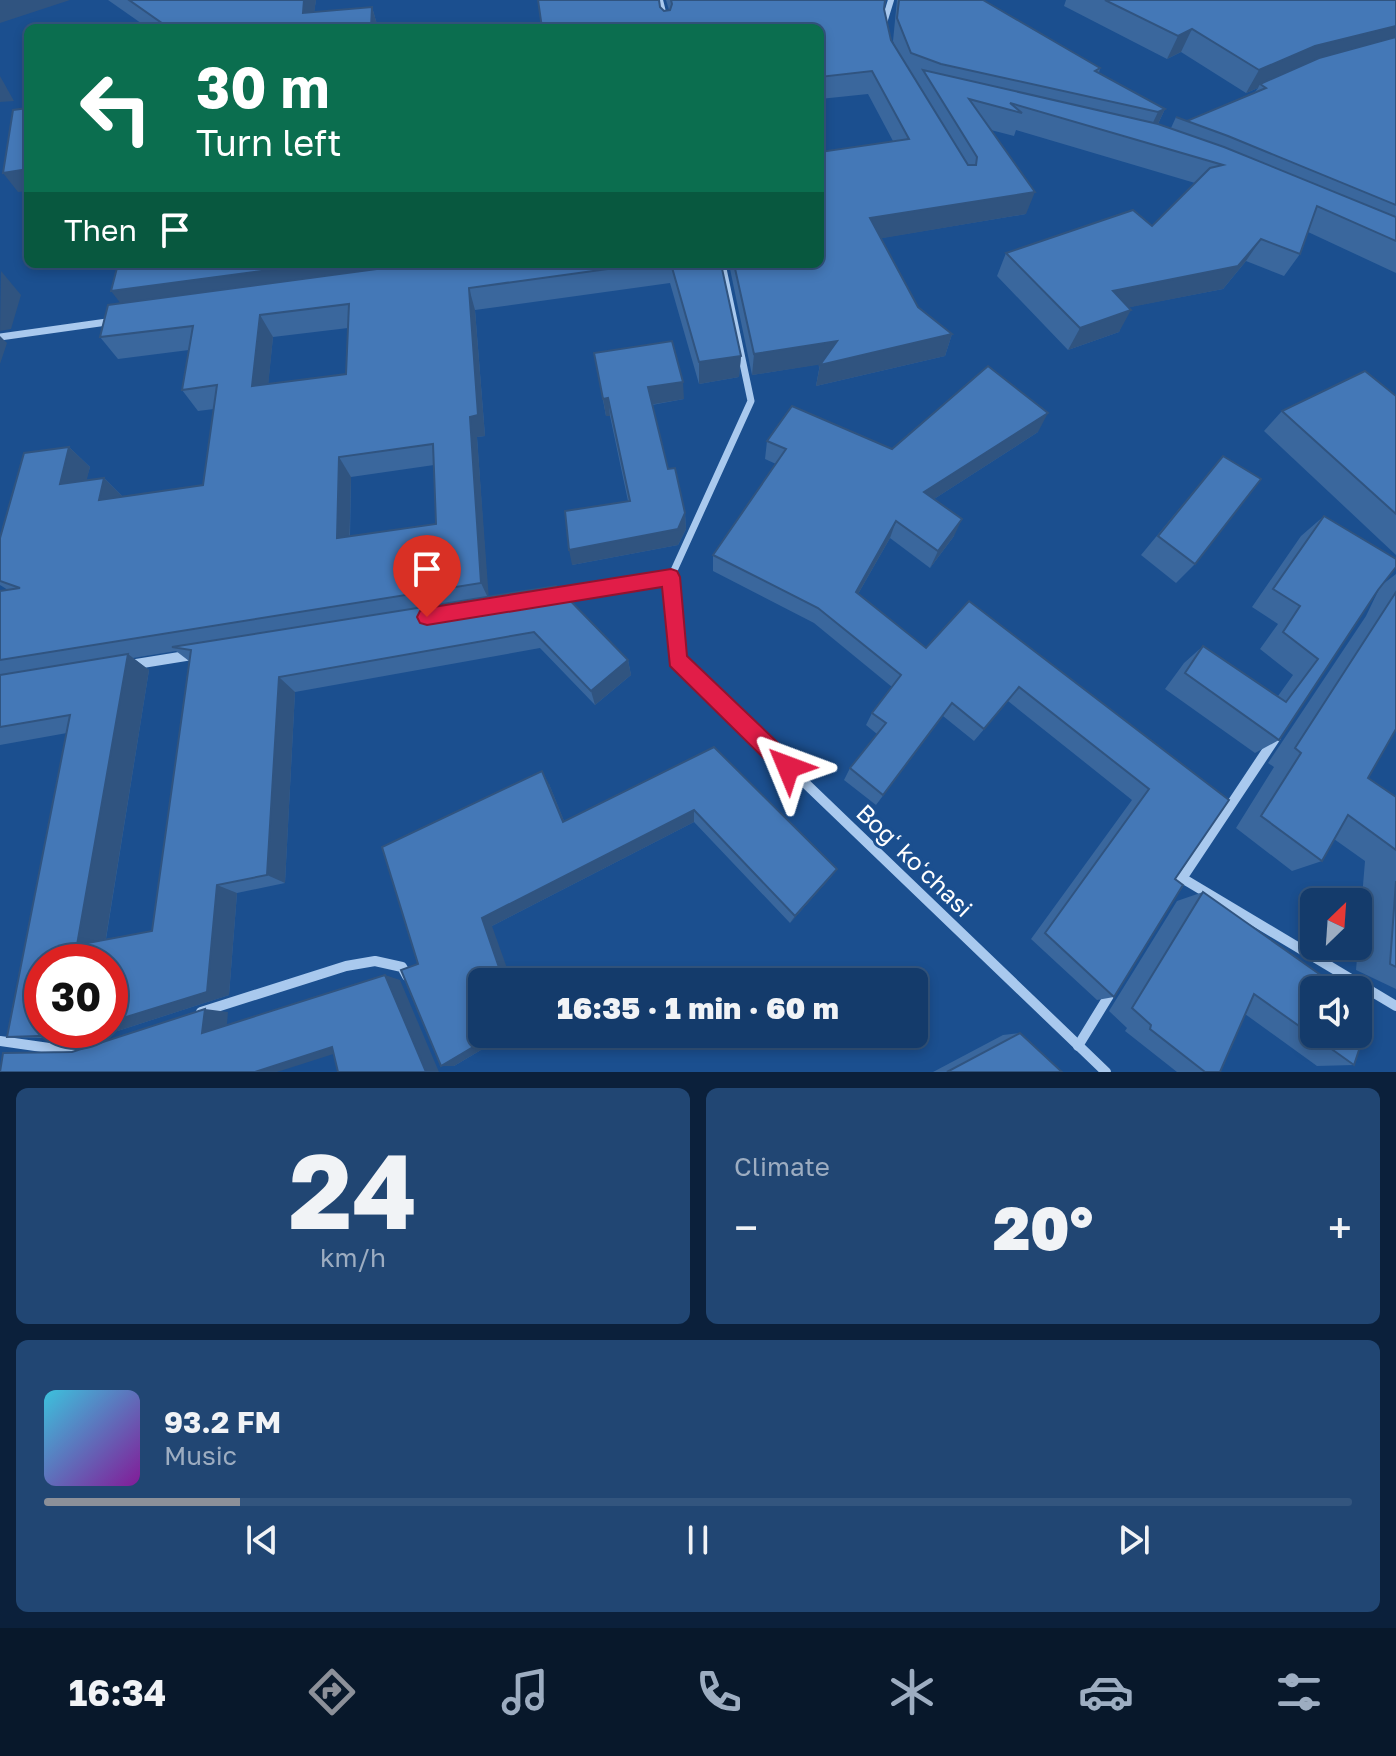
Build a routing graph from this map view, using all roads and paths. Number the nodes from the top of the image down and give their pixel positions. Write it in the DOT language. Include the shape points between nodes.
graph roads {
  1 [pos="660,0"];
  2 [pos="891,0"];
  3 [pos="666,24"];
  4 [pos="883,34"];
  5 [pos="723,268"];
  6 [pos="127,320"];
  7 [pos="0,337"];
  8 [pos="671,577"];
  9 [pos="546,597"];
  10 [pos="203,653"];
  11 [pos="125,666"];
  12 [pos="1279,733"];
  13 [pos="1182,878"];
  14 [pos="1166,904"];
  15 [pos="1118,981"];
  16 [pos="414,989"];
  17 [pos="1396,1006"];
  18 [pos="187,1017"];
  19 [pos="0,1041"];
  20 [pos="24,1046"];
  21 [pos="1078,1046"];
  22 [pos="1106,1072"];
  1 -- 3 [label="street"];
  2 -- 4 [label="street"];
  5 -- 8 [label="street, Bogʻ koʻchasi" via="751,401"];
  6 -- 7 [label="street"];
  8 -- 9 [label="street"];
  8 -- 21 [label="street, Bogʻ koʻchasi" via="677,660"];
  10 -- 11 [label="street"];
  12 -- 13 [label="street"];
  13 -- 14 [label="street"];
  13 -- 17 [label="street"];
  15 -- 21 [label="street"];
  16 -- 18 [label="street" via="402,967 375,961"];
  19 -- 20 [label="street"];
  21 -- 22 [label="street, Bogʻ koʻchasi"];
}
